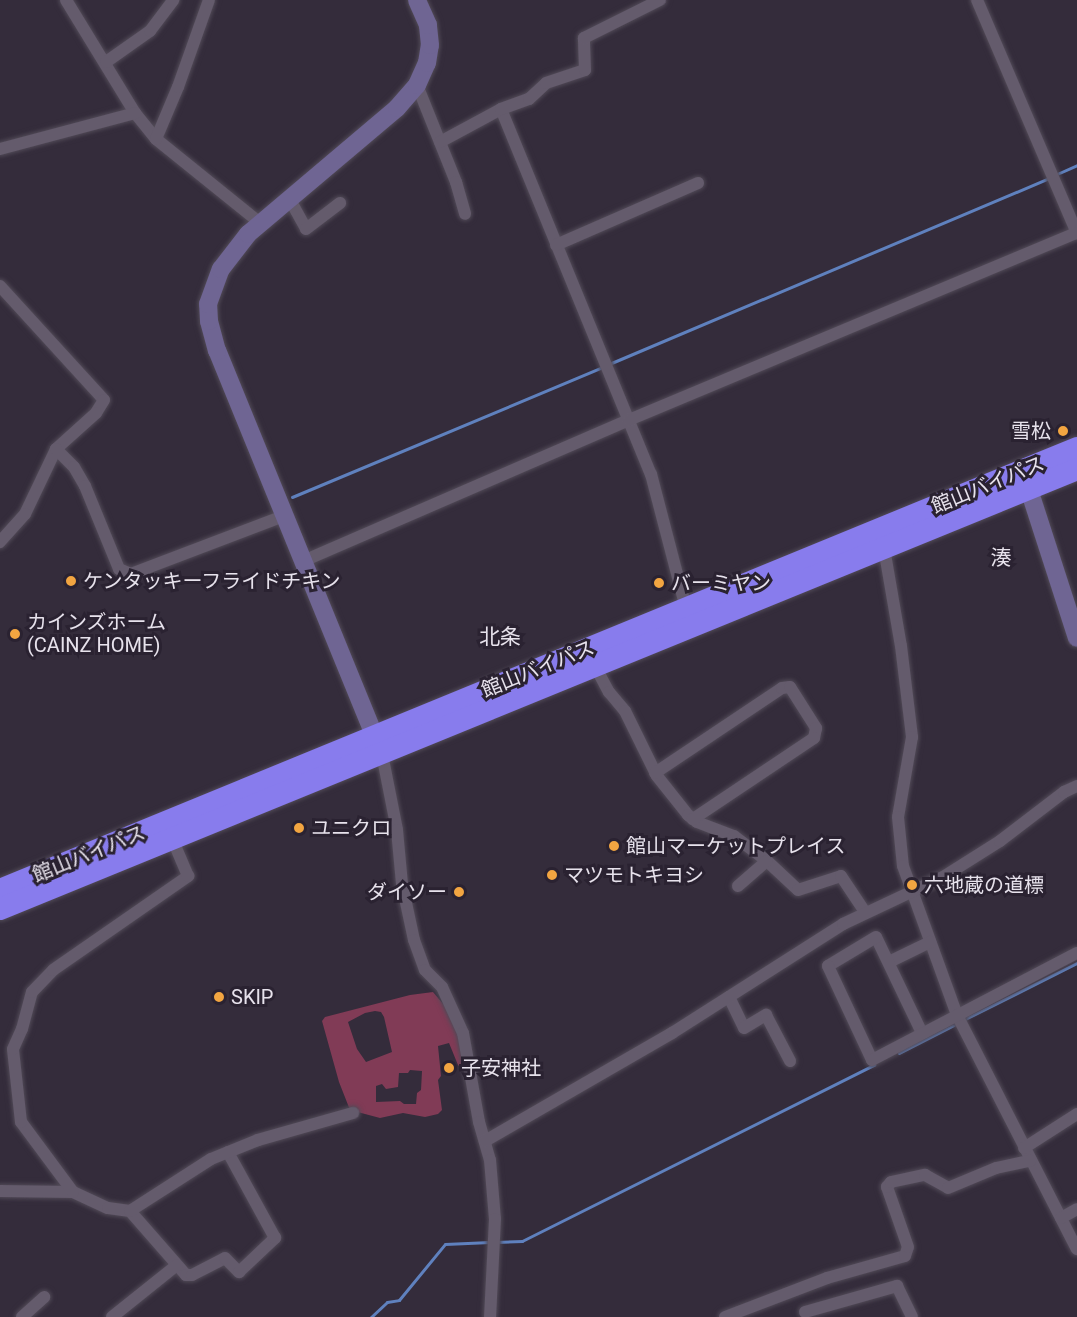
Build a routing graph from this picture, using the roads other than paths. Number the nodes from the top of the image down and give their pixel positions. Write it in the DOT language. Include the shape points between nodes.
graph roads {
  1 [pos="66,0"];
  2 [pos="173,0"];
  3 [pos="209,0"];
  4 [pos="417,0"];
  5 [pos="660,0"];
  6 [pos="977,0"];
  7 [pos="106,62"];
  8 [pos="417,85"];
  9 [pos="501,109"];
  10 [pos="135,113"];
  11 [pos="156,139"];
  12 [pos="440,142"];
  13 [pos="0,149"];
  14 [pos="698,183"];
  15 [pos="289,198"];
  16 [pos="340,203"];
  17 [pos="465,214"];
  18 [pos="260,223"];
  19 [pos="1077,233"];
  20 [pos="556,245"];
  21 [pos="0,286"];
  22 [pos="629,420"];
  23 [pos="1077,448"];
  24 [pos="56,449"];
  25 [pos="1077,469"];
  26 [pos="1026,479"];
  27 [pos="286,514"];
  28 [pos="0,542"];
  29 [pos="884,549"];
  30 [pos="303,561"];
  31 [pos="686,608"];
  32 [pos="1077,638"];
  33 [pos="595,666"];
  34 [pos="378,745"];
  35 [pos="655,773"];
  36 [pos="1077,786"];
  37 [pos="693,819"];
  38 [pos="173,840"];
  39 [pos="767,861"];
  40 [pos="738,886"];
  41 [pos="0,890"];
  42 [pos="911,893"];
  43 [pos="0,909"];
  44 [pos="865,912"];
  45 [pos="930,942"];
  46 [pos="1077,953"];
  47 [pos="889,962"];
  48 [pos="729,997"];
  49 [pos="959,1020"];
  50 [pos="922,1033"];
  51 [pos="790,1061"];
  52 [pos="353,1113"];
  53 [pos="1077,1114"];
  54 [pos="485,1141"];
  55 [pos="1024,1148"];
  56 [pos="228,1152"];
  57 [pos="1030,1161"];
  58 [pos="0,1191"];
  59 [pos="73,1192"];
  60 [pos="1077,1209"];
  61 [pos="130,1211"];
  62 [pos="1061,1218"];
  63 [pos="1077,1249"];
  64 [pos="177,1265"];
  65 [pos="44,1297"];
  66 [pos="805,1312"];
  67 [pos="22,1317"];
  68 [pos="112,1317"];
  69 [pos="490,1317"];
  70 [pos="725,1317"];
  71 [pos="912,1317"];
  1 -- 7 [label="street"];
  2 -- 7 [label="street" via="150,31"];
  3 -- 11 [label="street"];
  4 -- 8 [label="street" via="428,25 430,45"];
  5 -- 9 [label="street" via="584,38 585,70 546,83 529,99"];
  6 -- 19 [label="street"];
  7 -- 10 [label="street"];
  8 -- 12 [label="street"];
  8 -- 15 [label="street" via="397,108"];
  9 -- 12 [label="street"];
  9 -- 20 [label="street"];
  10 -- 11 [label="street"];
  10 -- 13 [label="street"];
  11 -- 18 [label="street"];
  12 -- 17 [label="street"];
  14 -- 20 [label="street"];
  15 -- 16 [label="street" via="306,229"];
  15 -- 18 [label="street"];
  18 -- 27 [label="street" via="216,277 208,321 225,372"];
  19 -- 22 [label="street"];
  20 -- 22 [label="street"];
  21 -- 24 [label="street" via="104,400 96,413"];
  22 -- 30 [label="street"];
  22 -- 31 [label="street" via="651,474"];
  23 -- 26 [label="highway, 館山バイパス"];
  24 -- 27 [label="street" via="74,467 119,568 131,574"];
  24 -- 28 [label="street" via="25,514"];
  25 -- 26 [label="highway, 館山バイパス"];
  26 -- 29 [label="highway, 館山バイパス"];
  26 -- 31 [label="highway, 館山バイパス"];
  26 -- 32 [label="street"];
  27 -- 30 [label="street"];
  29 -- 33 [label="highway, 館山バイパス"];
  29 -- 42 [label="street" via="912,737 898,817 903,866"];
  30 -- 34 [label="street"];
  31 -- 34 [label="highway, 館山バイパス"];
  33 -- 34 [label="highway, 館山バイパス"];
  33 -- 35 [label="street" via="625,711"];
  34 -- 38 [label="highway, 館山バイパス"];
  34 -- 41 [label="highway, 館山バイパス"];
  34 -- 54 [label="street" via="397,830 402,884 414,939 425,970 442,987 463,1033"];
  35 -- 37 [label="street"];
  35 -- 37 [label="street" via="782,688 790,687 816,728 814,738"];
  36 -- 42 [label="street" via="1000,842"];
  37 -- 39 [label="street" via="734,836"];
  38 -- 43 [label="highway, 館山バイパス"];
  38 -- 59 [label="street" via="188,876 53,970 32,992 13,1049 21,1122"];
  39 -- 40 [label="street"];
  39 -- 44 [label="street" via="798,890 841,876"];
  42 -- 44 [label="street"];
  42 -- 45 [label="street"];
  44 -- 48 [label="street"];
  45 -- 47 [label="street"];
  45 -- 49 [label="street"];
  46 -- 49 [label="street"];
  47 -- 50 [label="street"];
  47 -- 50 [label="street" via="876,937 828,966 872,1060"];
  48 -- 51 [label="street" via="744,1028 766,1015"];
  48 -- 54 [label="street"];
  49 -- 50 [label="street"];
  49 -- 55 [label="street"];
  52 -- 56 [label="street"];
  53 -- 55 [label="street"];
  54 -- 69 [label="street" via="494,1199"];
  55 -- 57 [label="street"];
  56 -- 61 [label="street"];
  56 -- 64 [label="street" via="275,1238 239,1272 225,1258 192,1275 186,1275"];
  57 -- 62 [label="street"];
  57 -- 70 [label="street" via="996,1168 948,1188 925,1175 891,1182 887,1187 908,1247 904,1256 827,1278"];
  58 -- 59 [label="street"];
  59 -- 61 [label="street" via="108,1208"];
  60 -- 62 [label="street"];
  61 -- 64 [label="street"];
  62 -- 63 [label="street"];
  64 -- 68 [label="street"];
  65 -- 67 [label="street"];
  66 -- 71 [label="street" via="897,1286"];
}
